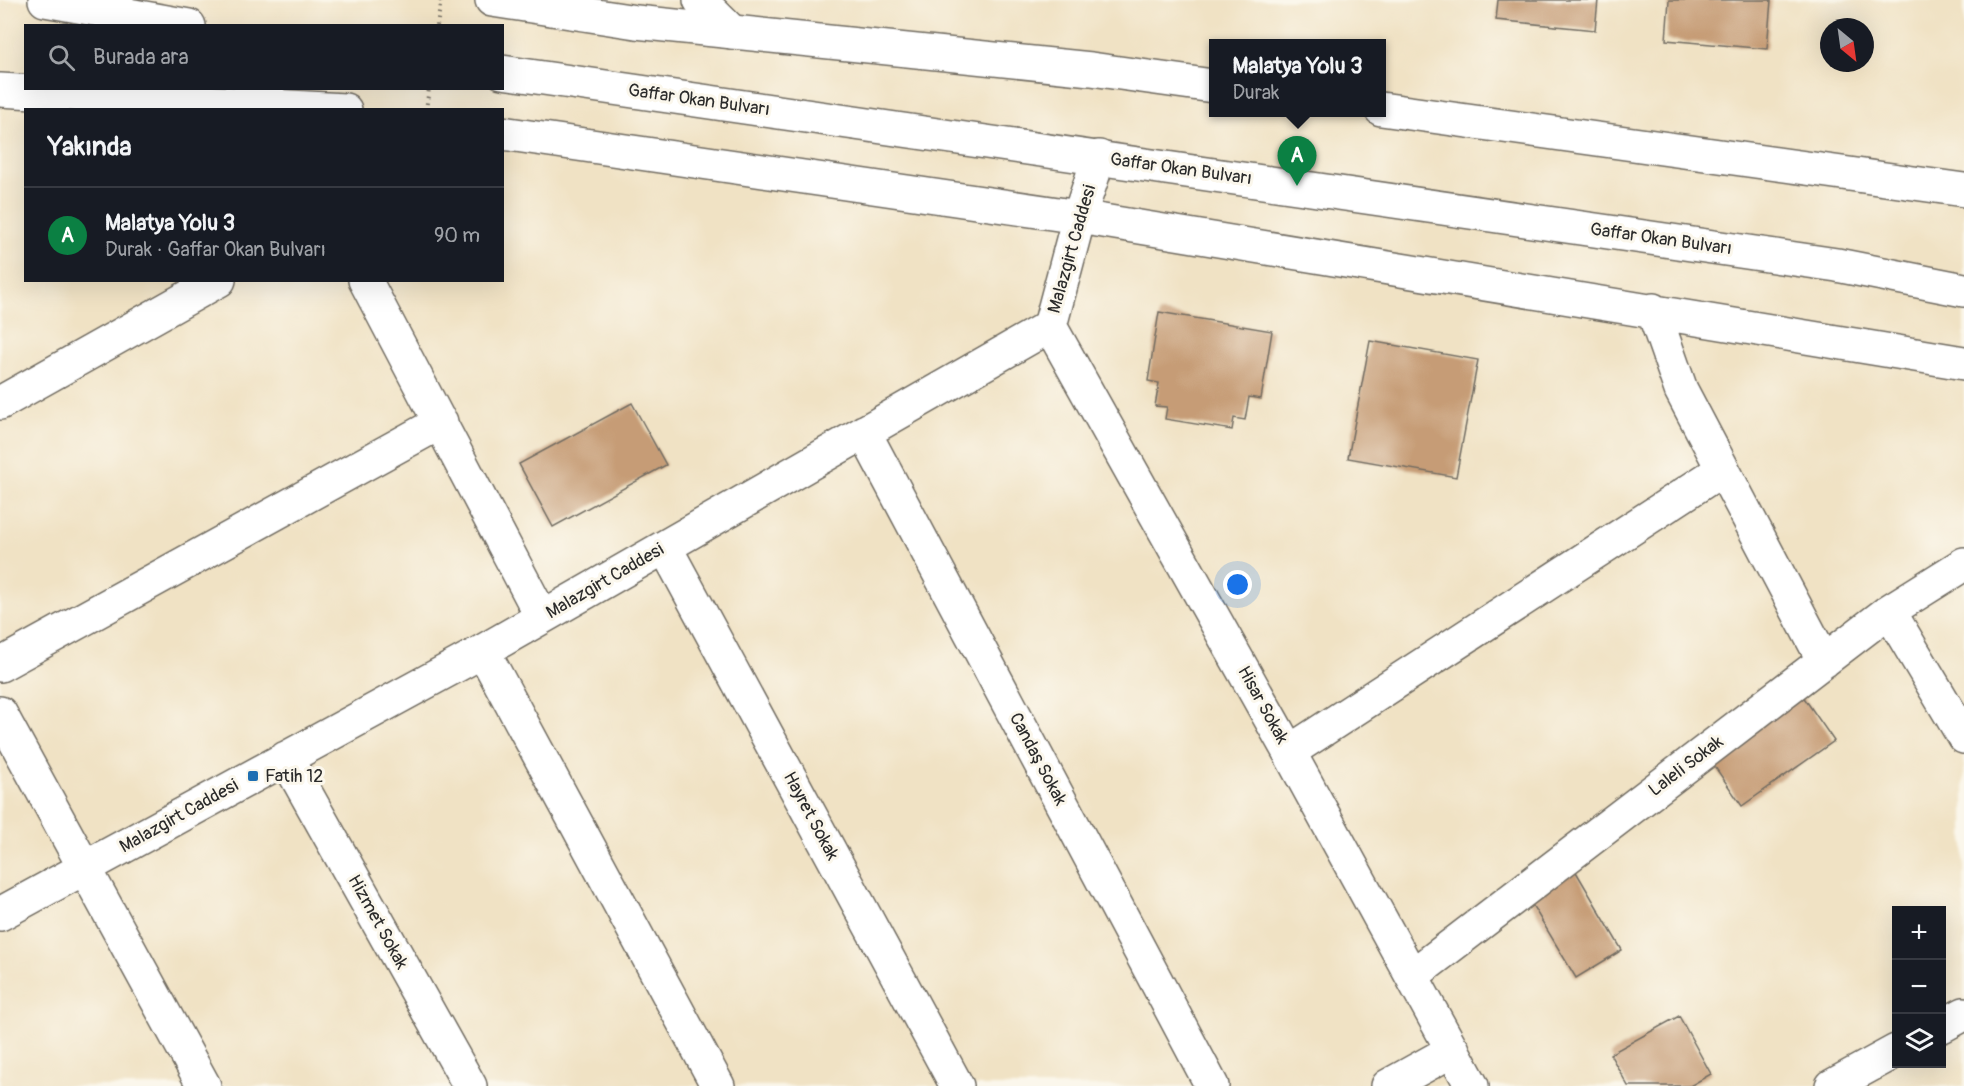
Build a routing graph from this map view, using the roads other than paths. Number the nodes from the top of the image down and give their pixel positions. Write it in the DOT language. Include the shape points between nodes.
graph roads {
  1 [pos="45,0"];
  2 [pos="492,0"];
  3 [pos="700,0"];
  4 [pos="178,24"];
  5 [pos="732,32"];
  6 [pos="504,72"];
  7 [pos="1209,85"];
  8 [pos="4,86"];
  9 [pos="24,87"];
  10 [pos="75,90"];
  11 [pos="270,101"];
  12 [pos="328,108"];
  13 [pos="1386,110"];
  14 [pos="504,133"];
  15 [pos="1099,157"];
  16 [pos="1964,190"];
  17 [pos="1078,217"];
  18 [pos="215,282"];
  19 [pos="366,282"];
  20 [pos="1964,290"];
  21 [pos="1653,310"];
  22 [pos="1050,327"];
  23 [pos="1964,363"];
  24 [pos="0,403"];
  25 [pos="441,422"];
  26 [pos="864,432"];
  27 [pos="1723,469"];
  28 [pos="665,547"];
  29 [pos="1964,564"];
  30 [pos="1889,611"];
  31 [pos="542,617"];
  32 [pos="483,651"];
  33 [pos="1824,661"];
  34 [pos="0,665"];
  35 [pos="0,713"];
  36 [pos="1964,736"];
  37 [pos="1289,752"];
  38 [pos="286,758"];
  39 [pos="83,869"];
  40 [pos="0,914"];
  41 [pos="1413,975"];
  42 [pos="1964,1014"];
  43 [pos="1946,1023"];
  44 [pos="1453,1050"];
  45 [pos="1892,1053"];
  46 [pos="204,1086"];
  47 [pos="470,1086"];
  48 [pos="718,1086"];
  49 [pos="957,1086"];
  50 [pos="1212,1086"];
  51 [pos="1388,1086"];
  52 [pos="1472,1086"];
  53 [pos="1832,1086"];
  1 -- 4 [label="main road"];
  2 -- 5 [label="main road"];
  3 -- 5 [label="main road"];
  5 -- 7 [label="main road" via="1091,69"];
  6 -- 15 [label="main road, Gaffar Okan Bulvarı"];
  8 -- 9 [label="main road"];
  10 -- 11 [label="main road"];
  11 -- 12 [label="main road"];
  13 -- 16 [label="main road"];
  14 -- 17 [label="main road"];
  15 -- 17 [label="main road, Malazgirt Caddesi"];
  15 -- 20 [label="main road, Gaffar Okan Bulvarı" via="1837,265"];
  17 -- 21 [label="main road"];
  17 -- 22 [label="main road, Malazgirt Caddesi"];
  18 -- 24 [label="main road"];
  19 -- 25 [label="main road"];
  21 -- 23 [label="main road"];
  21 -- 27 [label="main road" via="1681,390"];
  22 -- 26 [label="main road, Malazgirt Caddesi"];
  22 -- 37 [label="main road, Hisar Sokak"];
  25 -- 31 [label="main road"];
  25 -- 34 [label="main road"];
  26 -- 28 [label="main road, Malazgirt Caddesi"];
  26 -- 50 [label="main road, Candaş Sokak"];
  27 -- 33 [label="main road"];
  27 -- 37 [label="main road"];
  28 -- 31 [label="main road, Malazgirt Caddesi"];
  28 -- 49 [label="main road, Hayret Sokak"];
  29 -- 30 [label="main road, Laleli Sokak"];
  30 -- 33 [label="main road, Laleli Sokak"];
  30 -- 36 [label="main road"];
  31 -- 32 [label="main road, Malazgirt Caddesi"];
  32 -- 38 [label="main road, Malazgirt Caddesi"];
  32 -- 48 [label="main road"];
  33 -- 41 [label="main road, Laleli Sokak"];
  35 -- 39 [label="main road"];
  37 -- 41 [label="main road, Hisar Sokak"];
  38 -- 39 [label="main road, Malazgirt Caddesi"];
  38 -- 47 [label="main road, Hizmet Sokak"];
  39 -- 40 [label="main road, Malazgirt Caddesi"];
  39 -- 46 [label="main road"];
  41 -- 44 [label="main road, Hisar Sokak"];
  42 -- 43 [label="main road"];
  44 -- 51 [label="main road"];
  44 -- 52 [label="main road, Hisar Sokak"];
  45 -- 53 [label="main road"];
}
